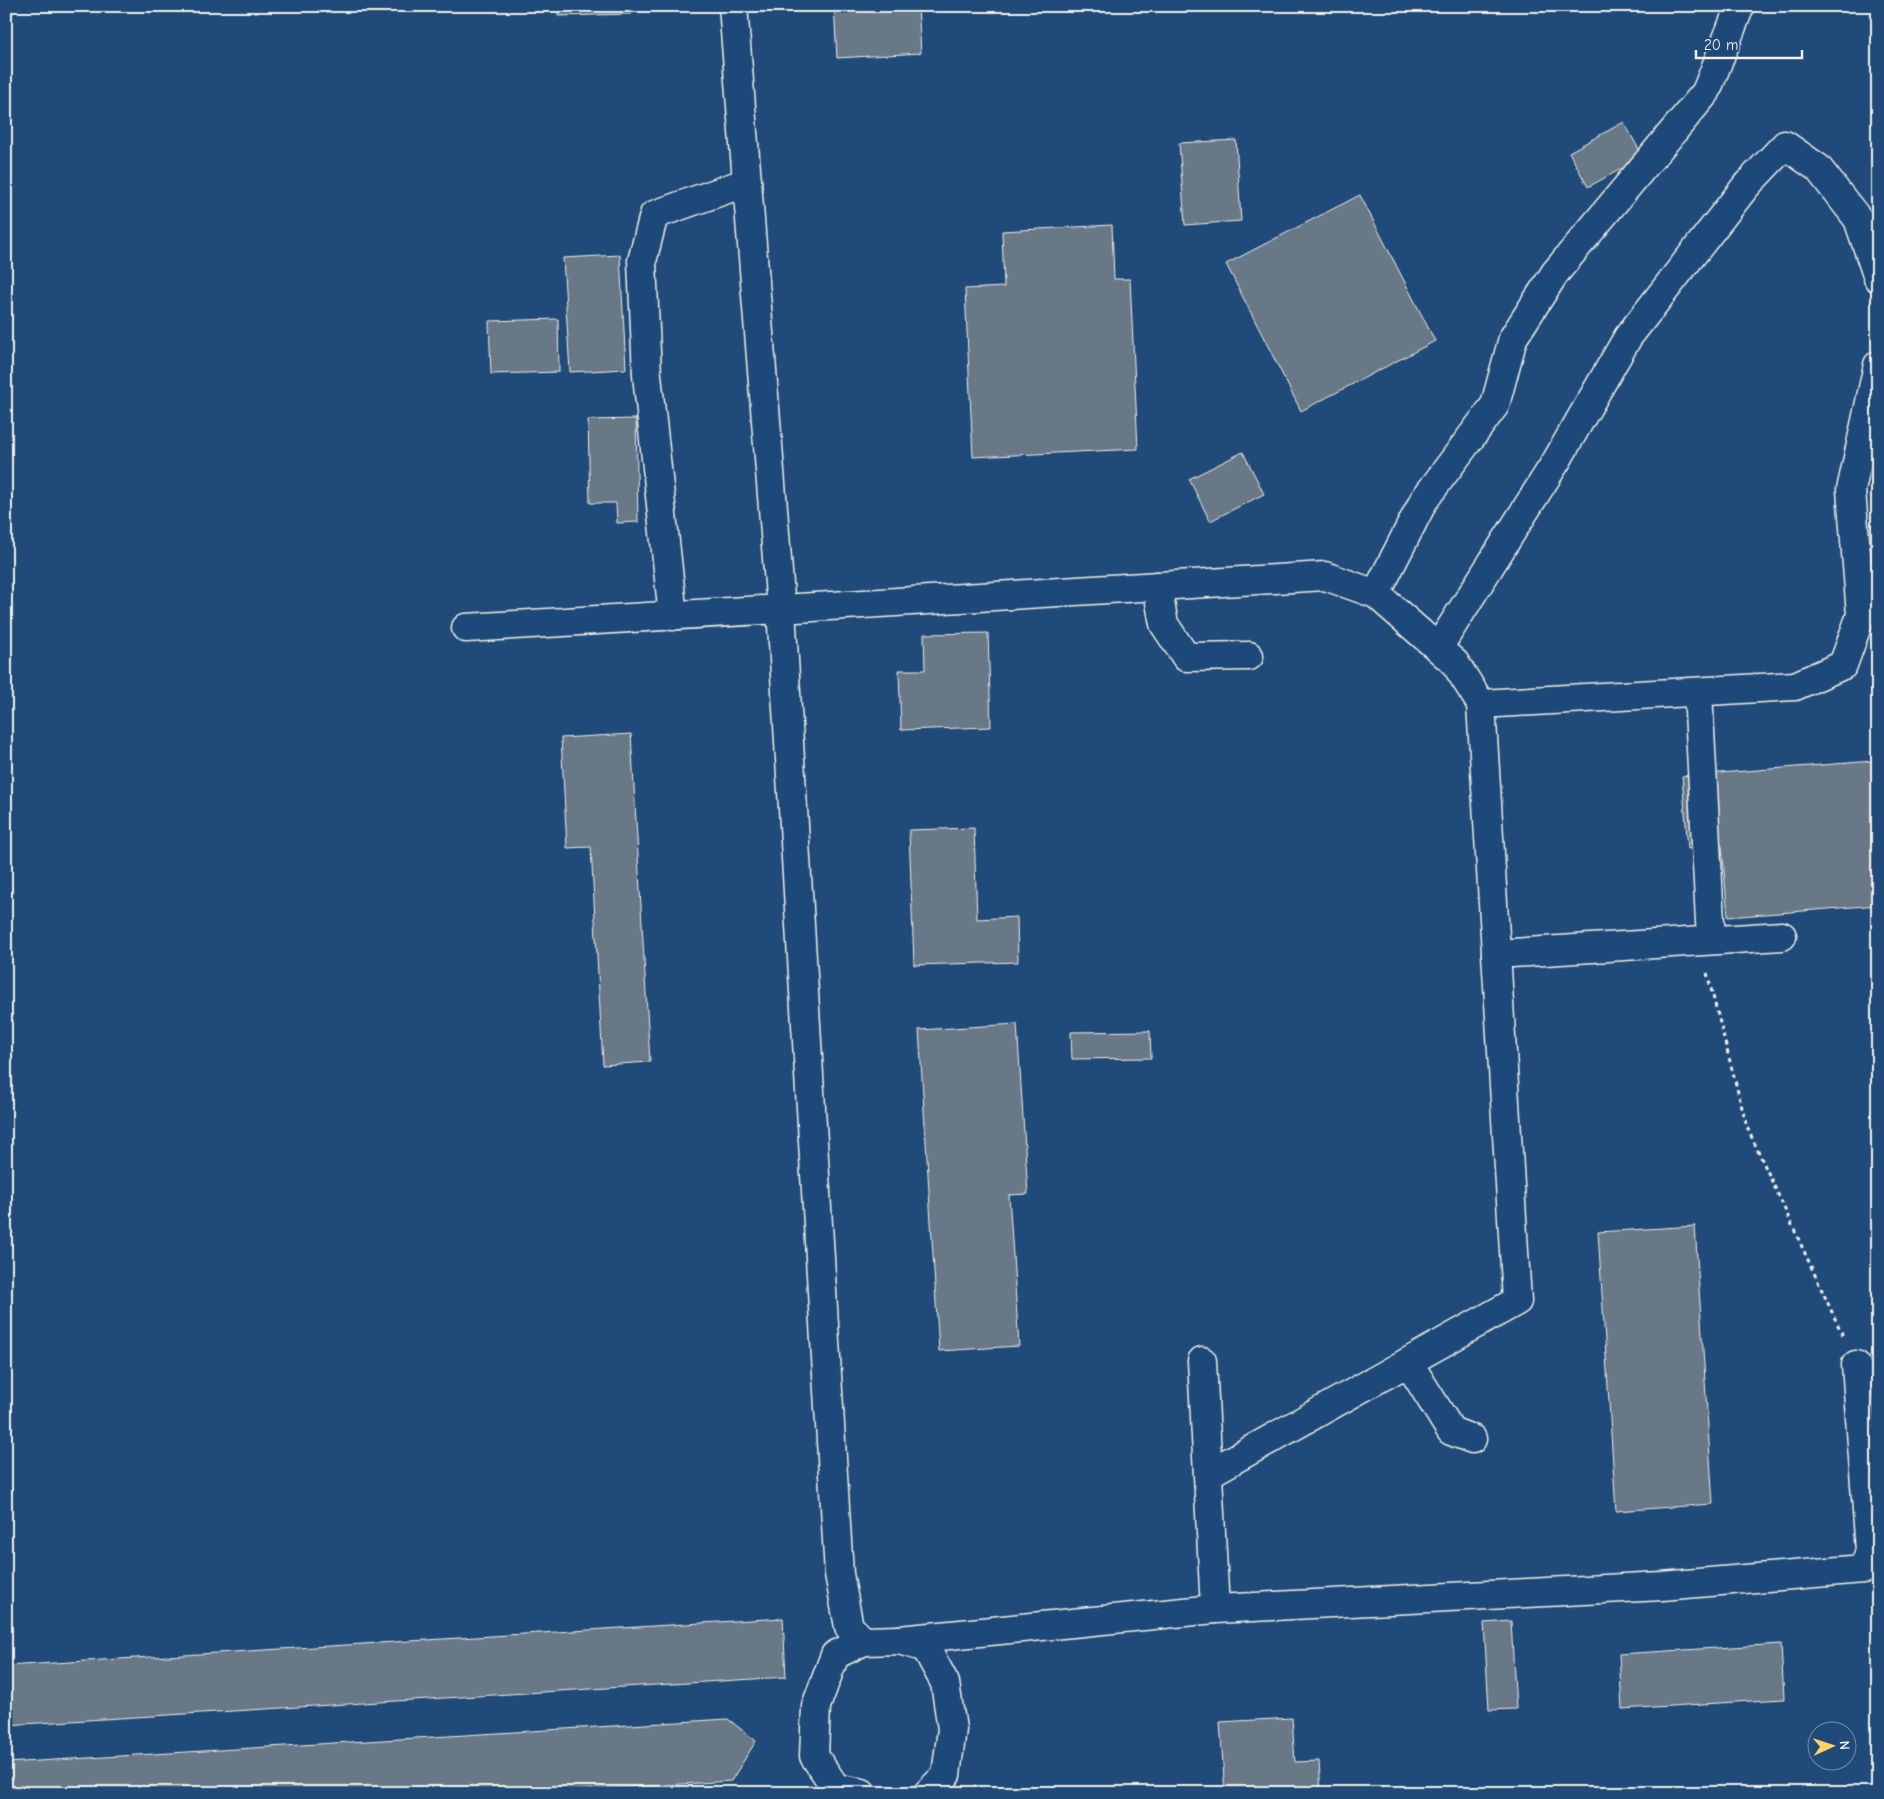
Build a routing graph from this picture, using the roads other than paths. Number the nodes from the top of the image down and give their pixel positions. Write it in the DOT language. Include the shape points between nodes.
graph roads {
  1 [pos="733,6"];
  2 [pos="1740,6"];
  3 [pos="747,182"];
  4 [pos="1878,278"];
  5 [pos="1878,365"];
  6 [pos="1157,586"];
  7 [pos="1376,594"];
  8 [pos="780,609"];
  9 [pos="674,616"];
  10 [pos="466,628"];
  11 [pos="1438,648"];
  12 [pos="1249,656"];
  13 [pos="1698,692"];
  14 [pos="1482,704"];
  15 [pos="1782,936"];
  16 [pos="1705,941"];
  17 [pos="1496,954"];
  18 [pos="1202,1361"];
  19 [pos="1408,1362"];
  20 [pos="1856,1365"];
  21 [pos="1472,1439"];
  22 [pos="1208,1474"];
  23 [pos="1215,1609"];
  24 [pos="900,1640"];
  25 [pos="864,1641"];
  26 [pos="862,1793"];
  27 [pos="928,1793"];
  1 -- 3 [label="lane"];
  2 -- 7 [label="lane" via="1706,92 1555,273 1513,338 1495,405 1424,500"];
  3 -- 8 [label="lane"];
  3 -- 9 [label="lane" via="654,215 642,261 647,375"];
  4 -- 11 [label="lane" via="1858,219 1818,168 1784,145 1746,186 1628,337 1557,460"];
  5 -- 13 [label="lane" via="1851,490 1860,614 1842,665 1795,686"];
  6 -- 7 [label="lane" via="1325,576"];
  6 -- 8 [label="lane"];
  6 -- 12 [label="lane" via="1164,624 1186,657"];
  7 -- 11 [label="lane"];
  8 -- 9 [label="lane"];
  8 -- 25 [label="lane" via="839,1574 849,1627"];
  9 -- 10 [label="lane"];
  11 -- 14 [label="lane" via="1455,663"];
  13 -- 14 [label="lane"];
  13 -- 16 [label="lane"];
  14 -- 17 [label="lane"];
  15 -- 16 [label="lane"];
  16 -- 17 [label="lane"];
  17 -- 19 [label="lane" via="1517,1301"];
  18 -- 22 [label="lane"];
  19 -- 21 [label="lane" via="1450,1431"];
  19 -- 22 [label="lane"];
  20 -- 23 [label="lane" via="1870,1551 1863,1569 1662,1586"];
  22 -- 23 [label="lane"];
  23 -- 24 [label="lane"];
  24 -- 25 [label="lane"];
  24 -- 27 [label="lane" via="926,1648 945,1683 952,1729 946,1775"];
  25 -- 26 [label="lane" via="835,1655 816,1706 814,1756 836,1788"];
}
